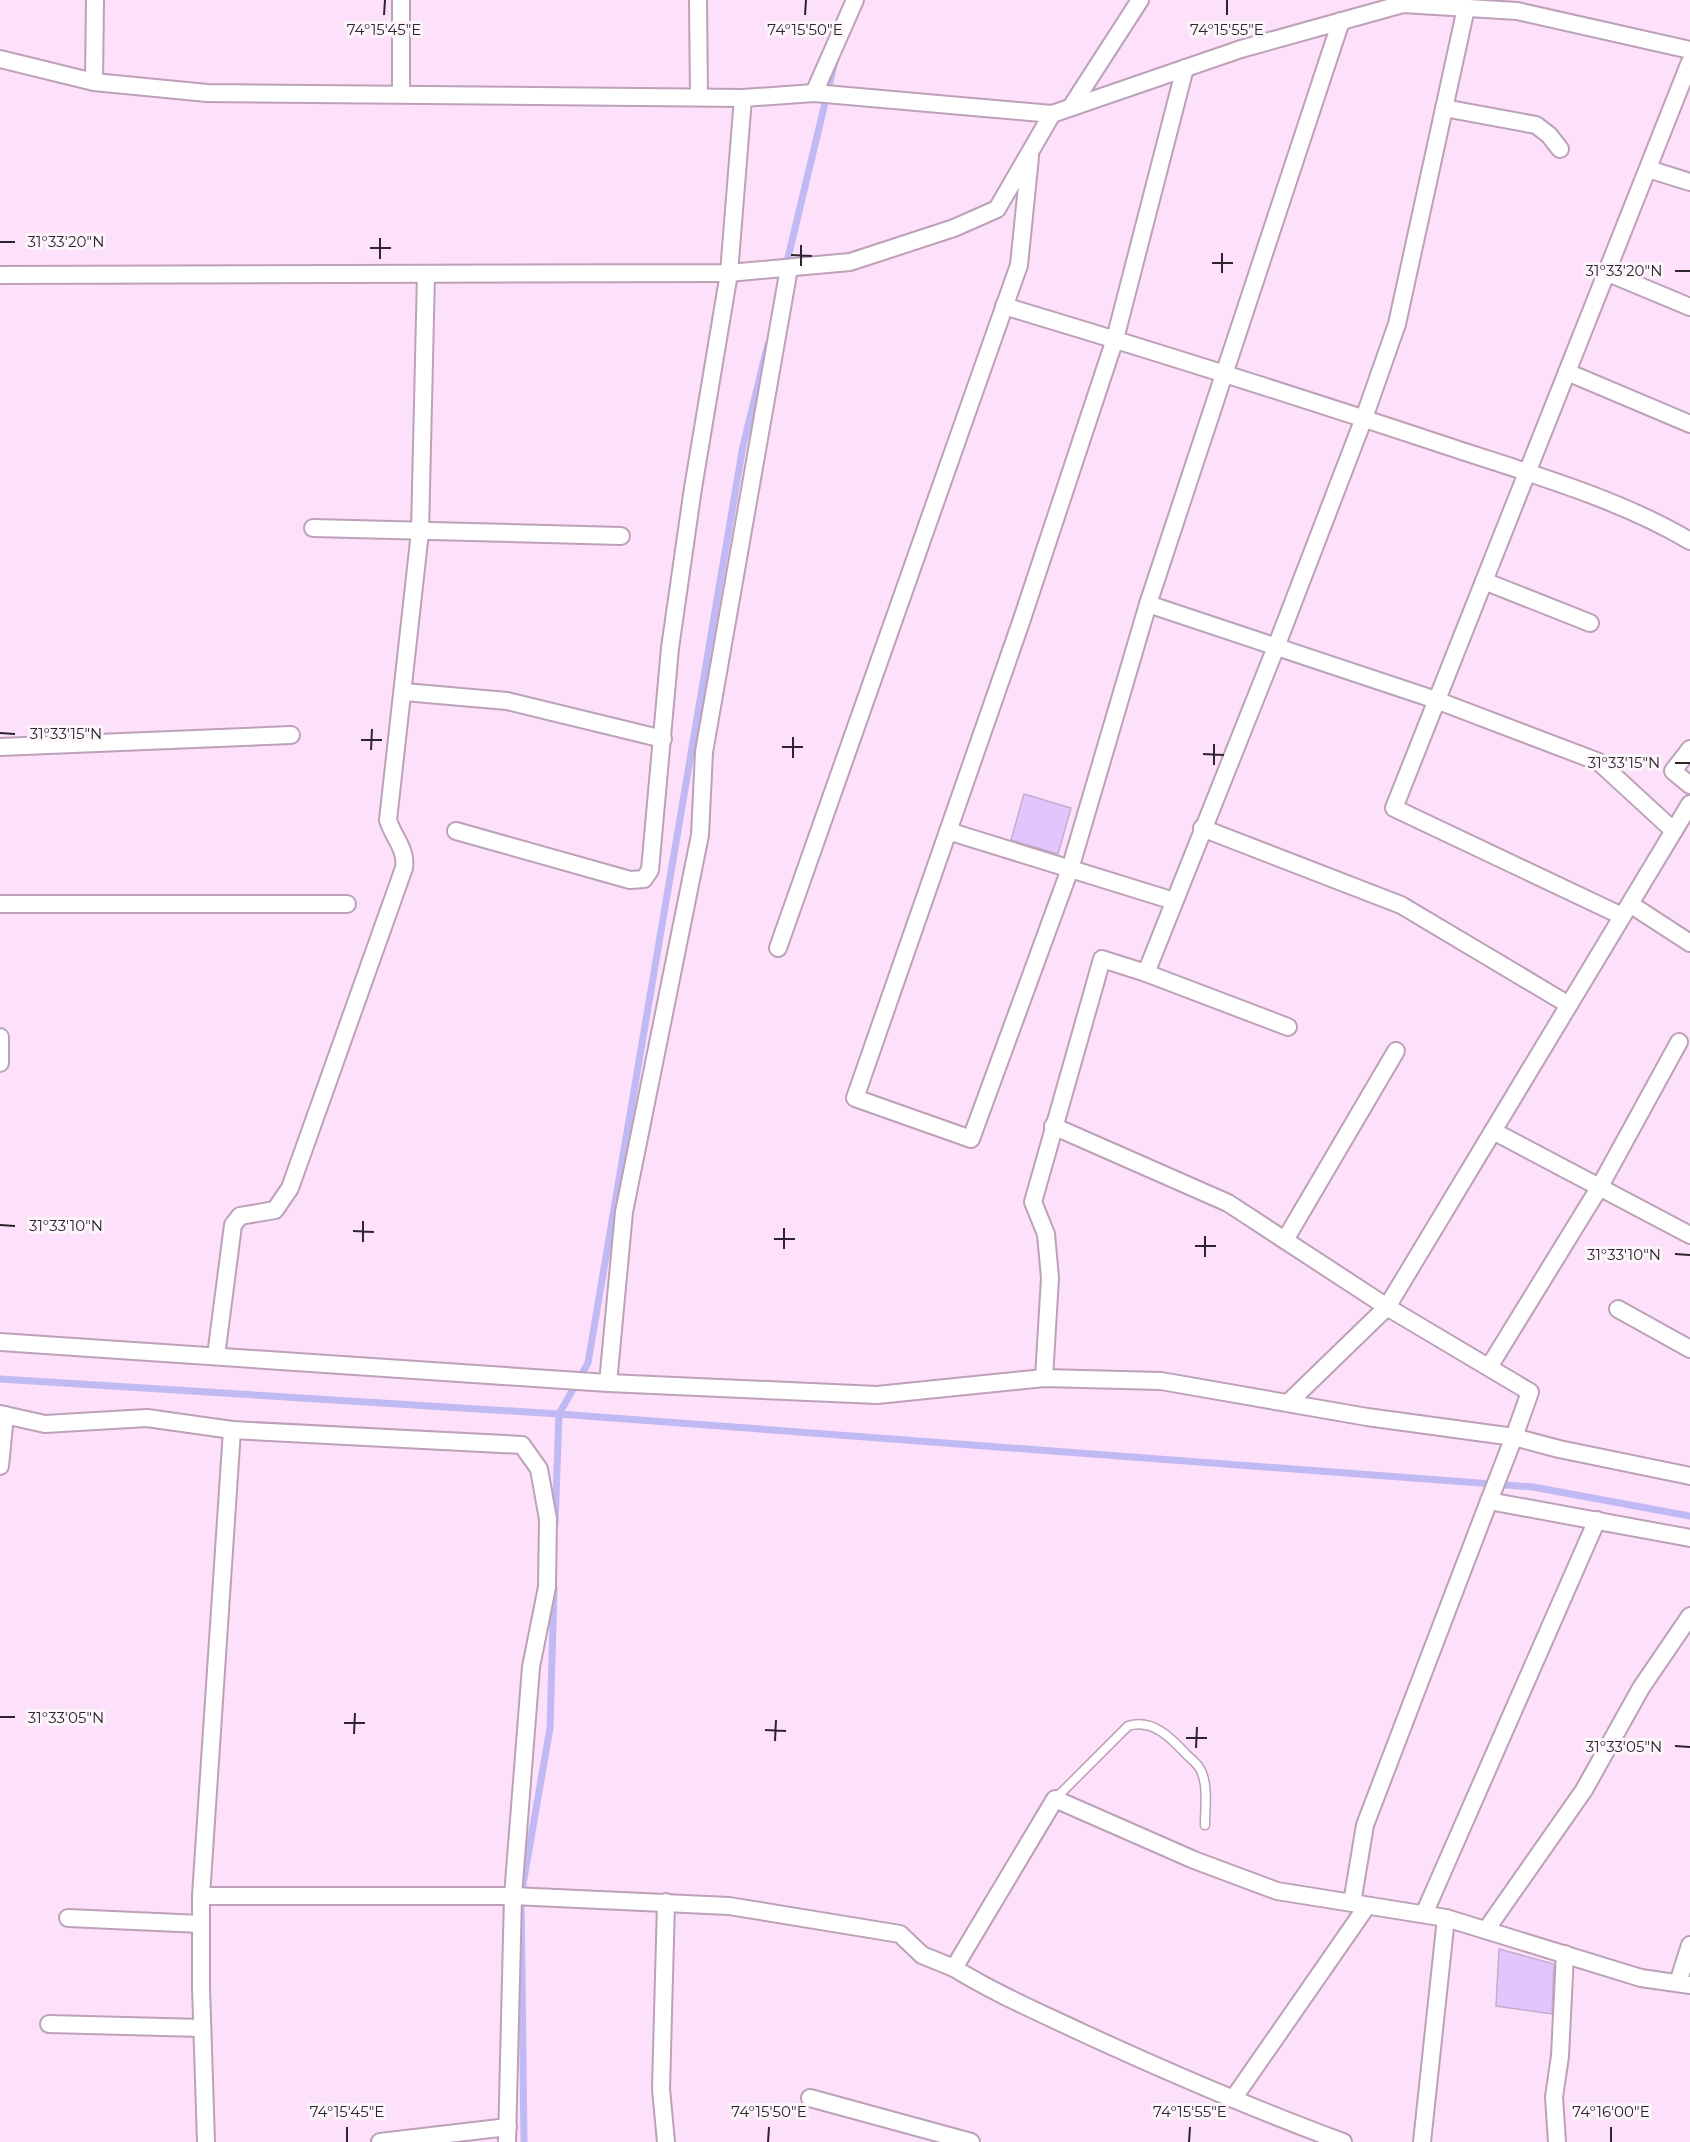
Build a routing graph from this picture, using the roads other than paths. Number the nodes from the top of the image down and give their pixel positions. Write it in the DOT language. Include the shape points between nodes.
graph roads {
  1 [pos="95,0"];
  2 [pos="400,0"];
  3 [pos="698,0"];
  4 [pos="855,0"];
  5 [pos="1140,0"];
  6 [pos="1404,2"];
  7 [pos="1466,8"];
  8 [pos="1341,21"];
  9 [pos="1690,50"];
  10 [pos="0,59"];
  11 [pos="1690,62"];
  12 [pos="1185,69"];
  13 [pos="94,82"];
  14 [pos="814,93"];
  15 [pos="400,94"];
  16 [pos="699,96"];
  17 [pos="743,98"];
  18 [pos="1071,107"];
  19 [pos="1444,108"];
  20 [pos="1052,114"];
  21 [pos="1560,149"];
  22 [pos="1030,152"];
  23 [pos="1648,169"];
  24 [pos="1690,182"];
  25 [pos="789,268"];
  26 [pos="1606,272"];
  27 [pos="729,273"];
  28 [pos="426,274"];
  29 [pos="0,275"];
  30 [pos="1005,306"];
  31 [pos="1690,307"];
  32 [pos="1115,339"];
  33 [pos="1225,372"];
  34 [pos="1567,372"];
  35 [pos="1364,418"];
  36 [pos="1690,424"];
  37 [pos="1527,473"];
  38 [pos="313,528"];
  39 [pos="420,532"];
  40 [pos="621,536"];
  41 [pos="1690,542"];
  42 [pos="1484,581"];
  43 [pos="1148,604"];
  44 [pos="1590,623"];
  45 [pos="1276,646"];
  46 [pos="404,692"];
  47 [pos="1436,700"];
  48 [pos="291,735"];
  49 [pos="663,739"];
  50 [pos="0,747"];
  51 [pos="1690,749"];
  52 [pos="1690,785"];
  53 [pos="1690,804"];
  54 [pos="1202,828"];
  55 [pos="456,831"];
  56 [pos="948,831"];
  57 [pos="1674,831"];
  58 [pos="1071,869"];
  59 [pos="1174,901"];
  60 [pos="0,904"];
  61 [pos="347,904"];
  62 [pos="1626,910"];
  63 [pos="1690,943"];
  64 [pos="778,948"];
  65 [pos="1146,973"];
  66 [pos="1569,1005"];
  67 [pos="1288,1027"];
  68 [pos="0,1037"];
  69 [pos="1679,1042"];
  70 [pos="1396,1051"];
  71 [pos="0,1063"];
  72 [pos="1053,1126"];
  73 [pos="1493,1131"];
  74 [pos="1599,1188"];
  75 [pos="1690,1235"];
  76 [pos="1285,1240"];
  77 [pos="1387,1307"];
  78 [pos="1618,1309"];
  79 [pos="0,1342"];
  80 [pos="1690,1349"];
  81 [pos="216,1356"];
  82 [pos="1489,1367"];
  83 [pos="1044,1378"];
  84 [pos="609,1383"];
  85 [pos="1289,1402"];
  86 [pos="3,1414"];
  87 [pos="232,1430"];
  88 [pos="1514,1437"];
  89 [pos="0,1466"];
  90 [pos="1690,1476"];
  91 [pos="1491,1496"];
  92 [pos="1597,1520"];
  93 [pos="1690,1538"];
  94 [pos="1690,1616"];
  95 [pos="1055,1799"];
  96 [pos="1205,1825"];
  97 [pos="201,1896"];
  98 [pos="513,1896"];
  99 [pos="666,1902"];
  100 [pos="1360,1904"];
  101 [pos="1424,1914"];
  102 [pos="68,1918"];
  103 [pos="1446,1918"];
  104 [pos="201,1924"];
  105 [pos="1486,1930"];
  106 [pos="1690,1945"];
  107 [pos="1565,1954"];
  108 [pos="954,1968"];
  109 [pos="1684,1984"];
  110 [pos="49,2024"];
  111 [pos="202,2028"];
  112 [pos="810,2098"];
  113 [pos="1233,2099"];
  114 [pos="507,2135"];
  115 [pos="968,2141"];
  116 [pos="206,2142"];
  117 [pos="380,2142"];
  118 [pos="666,2142"];
  119 [pos="1343,2142"];
  120 [pos="1422,2142"];
  121 [pos="1557,2142"];
  1 -- 13 [label="street"];
  2 -- 15 [label="street"];
  3 -- 16 [label="street"];
  4 -- 14 [label="street"];
  5 -- 18 [label="street"];
  6 -- 7 [label="street"];
  6 -- 8 [label="street"];
  7 -- 9 [label="street" via="1517,10"];
  7 -- 19 [label="street"];
  8 -- 12 [label="street"];
  8 -- 33 [label="street"];
  10 -- 13 [label="street"];
  11 -- 23 [label="street"];
  12 -- 18 [label="street"];
  12 -- 32 [label="street"];
  13 -- 15 [label="street" via="207,93"];
  14 -- 17 [label="street"];
  14 -- 20 [label="street"];
  15 -- 16 [label="street"];
  16 -- 17 [label="street"];
  17 -- 27 [label="street"];
  18 -- 20 [label="street"];
  19 -- 21 [label="street" via="1536,125"];
  19 -- 35 [label="street" via="1396,324"];
  20 -- 22 [label="street"];
  22 -- 25 [label="street" via="997,209 954,228 850,262"];
  22 -- 30 [label="street" via="1019,265"];
  23 -- 24 [label="street"];
  23 -- 26 [label="street"];
  25 -- 27 [label="street"];
  25 -- 84 [label="street" via="704,752 700,836 624,1212"];
  26 -- 31 [label="street"];
  26 -- 34 [label="street"];
  27 -- 28 [label="street"];
  27 -- 49 [label="street" via="672,636"];
  28 -- 29 [label="street"];
  28 -- 39 [label="street"];
  30 -- 32 [label="street"];
  30 -- 64 [label="street"];
  32 -- 33 [label="street"];
  32 -- 56 [label="street"];
  33 -- 35 [label="street"];
  33 -- 43 [label="street"];
  34 -- 36 [label="street"];
  34 -- 37 [label="street"];
  35 -- 37 [label="street"];
  35 -- 45 [label="street"];
  37 -- 41 [label="street" via="1658,522"];
  37 -- 42 [label="street"];
  38 -- 39 [label="street"];
  39 -- 40 [label="street"];
  39 -- 46 [label="street"];
  42 -- 44 [label="street"];
  42 -- 47 [label="street"];
  43 -- 45 [label="street"];
  43 -- 58 [label="street"];
  45 -- 47 [label="street"];
  45 -- 54 [label="street"];
  46 -- 49 [label="street" via="507,701"];
  46 -- 81 [label="street" via="388,820 404,851 404,867 290,1188 275,1210 240,1216 232,1225"];
  47 -- 57 [label="street" via="1599,762"];
  47 -- 62 [label="street" via="1394,808"];
  48 -- 50 [label="street"];
  49 -- 55 [label="street" via="653,858 644,879 608,875"];
  51 -- 52 [label="street" via="1673,771"];
  53 -- 57 [label="street"];
  54 -- 59 [label="street"];
  54 -- 66 [label="street" via="1401,905"];
  56 -- 58 [label="street"];
  56 -- 58 [label="street" via="855,1098 971,1139"];
  57 -- 62 [label="street"];
  58 -- 59 [label="street"];
  59 -- 65 [label="street"];
  60 -- 61 [label="street"];
  62 -- 63 [label="street"];
  62 -- 66 [label="street"];
  65 -- 67 [label="street"];
  65 -- 72 [label="street" via="1102,959"];
  66 -- 73 [label="street"];
  68 -- 71 [label="street"];
  69 -- 74 [label="street"];
  70 -- 76 [label="street"];
  72 -- 76 [label="street" via="1228,1203"];
  72 -- 83 [label="street" via="1034,1202 1046,1234 1050,1278"];
  73 -- 74 [label="street"];
  73 -- 77 [label="street"];
  74 -- 75 [label="street"];
  74 -- 82 [label="street"];
  76 -- 77 [label="street"];
  77 -- 82 [label="street"];
  77 -- 85 [label="street"];
  78 -- 80 [label="street"];
  79 -- 81 [label="street"];
  81 -- 84 [label="street"];
  82 -- 88 [label="street" via="1530,1392"];
  83 -- 84 [label="street" via="877,1395"];
  83 -- 85 [label="street" via="1161,1381"];
  85 -- 88 [label="street"];
  86 -- 87 [label="street" via="45,1424 147,1418"];
  86 -- 89 [label="street"];
  87 -- 97 [label="street"];
  87 -- 98 [label="street" via="522,1445 539,1469 548,1519 547,1587 531,1667"];
  88 -- 90 [label="street"];
  88 -- 91 [label="street"];
  91 -- 92 [label="street"];
  91 -- 100 [label="street" via="1365,1826"];
  92 -- 93 [label="street"];
  92 -- 101 [label="street"];
  94 -- 105 [label="street" via="1641,1688 1584,1790"];
  95 -- 96 [label="lane" via="1128,1726 1150,1725 1172,1739 1199,1767 1204,1782"];
  95 -- 100 [label="street" via="1194,1860 1277,1891"];
  95 -- 108 [label="street"];
  97 -- 98 [label="street"];
  97 -- 104 [label="street"];
  98 -- 99 [label="street"];
  98 -- 114 [label="street"];
  99 -- 108 [label="street" via="729,1906 900,1934 922,1955"];
  99 -- 118 [label="street" via="661,2089"];
  100 -- 101 [label="street"];
  100 -- 113 [label="street"];
  101 -- 103 [label="street"];
  102 -- 104 [label="street"];
  103 -- 105 [label="street"];
  103 -- 120 [label="street"];
  104 -- 111 [label="street"];
  105 -- 107 [label="street"];
  106 -- 109 [label="street"];
  107 -- 109 [label="street" via="1641,1978"];
  107 -- 121 [label="street" via="1554,2097"];
  108 -- 113 [label="street" via="1005,1996"];
  110 -- 111 [label="street"];
  111 -- 116 [label="street"];
  112 -- 115 [label="street"];
  113 -- 119 [label="street"];
  114 -- 117 [label="street"];
}
